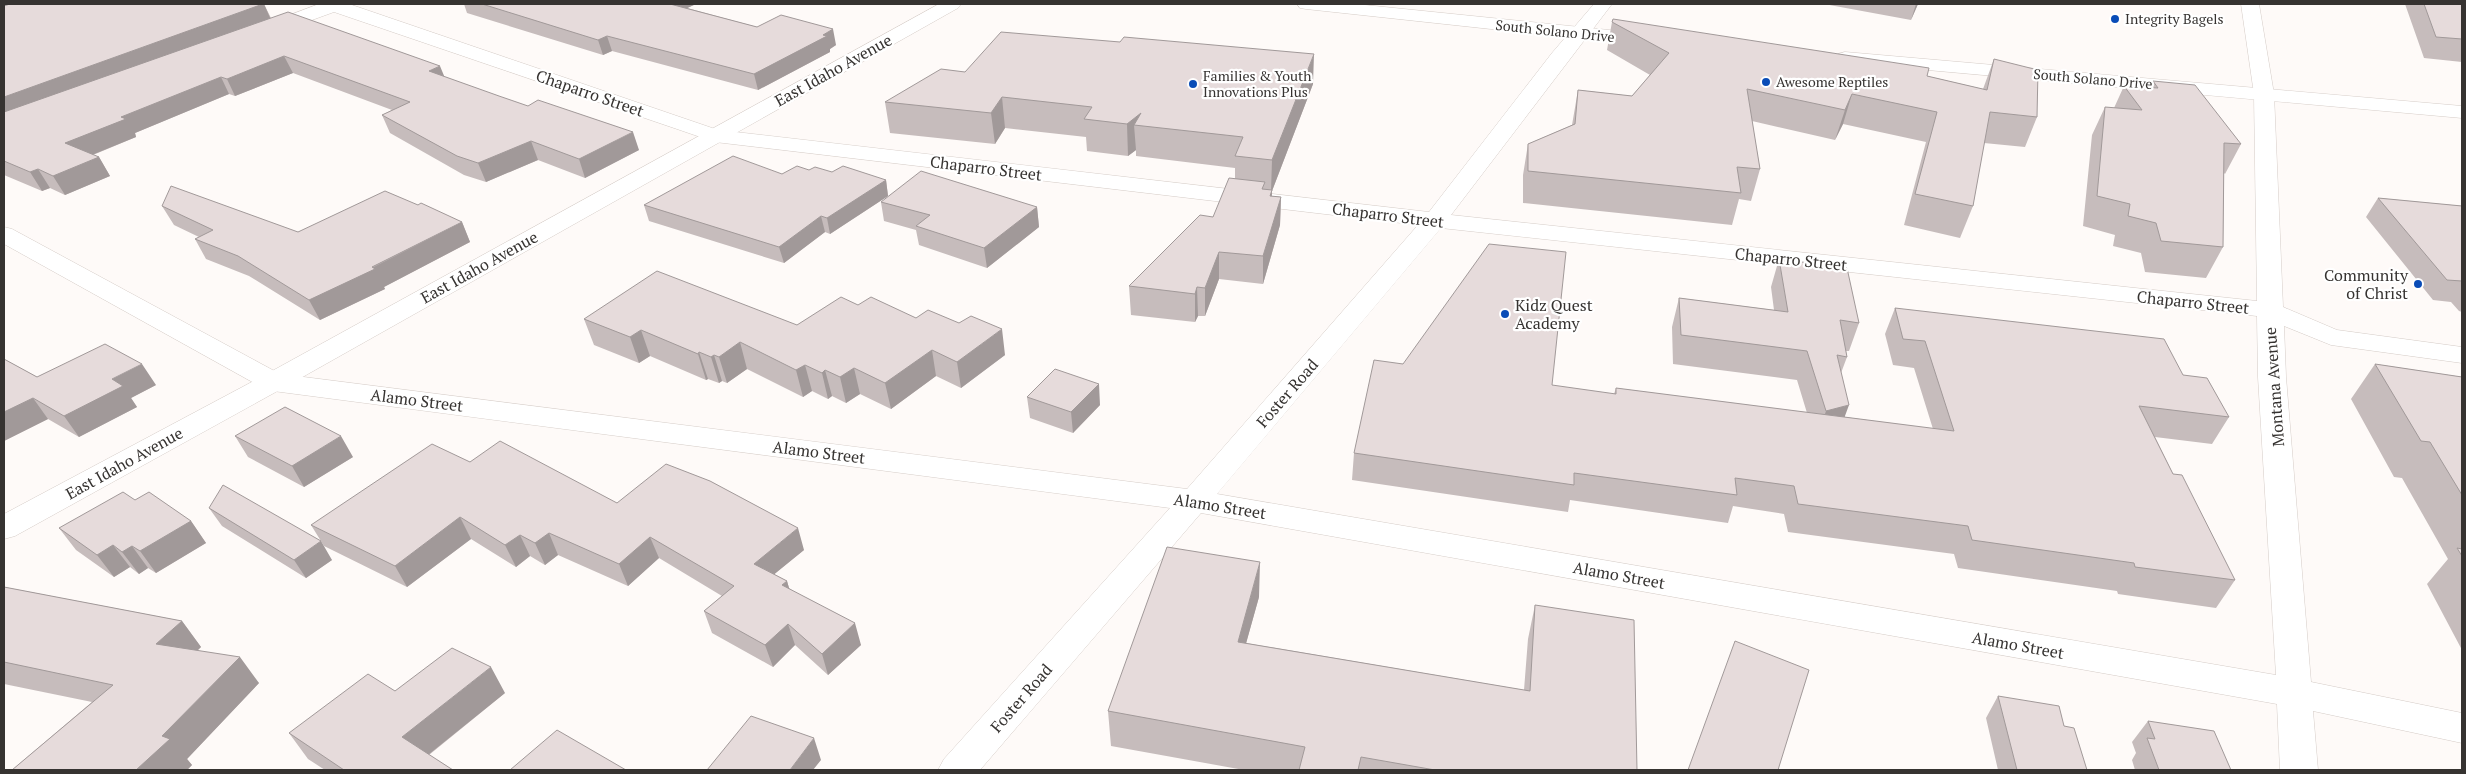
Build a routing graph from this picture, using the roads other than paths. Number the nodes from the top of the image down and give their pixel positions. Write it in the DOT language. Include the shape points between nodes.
graph roads {
  1 [pos="334,4"];
  2 [pos="952,4"];
  3 [pos="1306,4"];
  4 [pos="1603,4"];
  5 [pos="2250,4"];
  6 [pos="1577,34"];
  7 [pos="253,36"];
  8 [pos="1664,42"];
  9 [pos="1830,56"];
  10 [pos="2264,94"];
  11 [pos="2462,112"];
  12 [pos="715,136"];
  13 [pos="1435,220"];
  14 [pos="4,234"];
  15 [pos="2269,310"];
  16 [pos="2462,355"];
  17 [pos="273,382"];
  18 [pos="1195,500"];
  19 [pos="4,528"];
  20 [pos="2295,693"];
  21 [pos="2462,728"];
  22 [pos="956,770"];
  23 [pos="2299,770"];
  1 -- 7 [label="street"];
  1 -- 12 [label="street, Chaparro Street"];
  2 -- 12 [label="street, East Idaho Avenue"];
  3 -- 6 [label="street, South Solano Drive"];
  4 -- 6 [label="street, Foster Road"];
  5 -- 10 [label="street, Montana Avenue"];
  6 -- 8 [label="street, South Solano Drive"];
  6 -- 13 [label="street, Foster Road"];
  9 -- 10 [label="street, South Solano Drive"];
  10 -- 11 [label="street, South Solano Drive"];
  10 -- 15 [label="street, Montana Avenue"];
  12 -- 13 [label="street, Chaparro Street"];
  12 -- 17 [label="street, East Idaho Avenue"];
  13 -- 15 [label="street, Chaparro Street"];
  13 -- 18 [label="street, Foster Road"];
  14 -- 17 [label="street, Alamo Street"];
  15 -- 16 [label="street, Chaparro Street" via="2331,337"];
  15 -- 20 [label="street, Montana Avenue"];
  17 -- 18 [label="street, Alamo Street"];
  17 -- 19 [label="street, East Idaho Avenue"];
  18 -- 20 [label="street, Alamo Street"];
  18 -- 22 [label="street, Foster Road"];
  20 -- 21 [label="street, Alamo Street"];
  20 -- 23 [label="street, Montana Avenue"];
}
